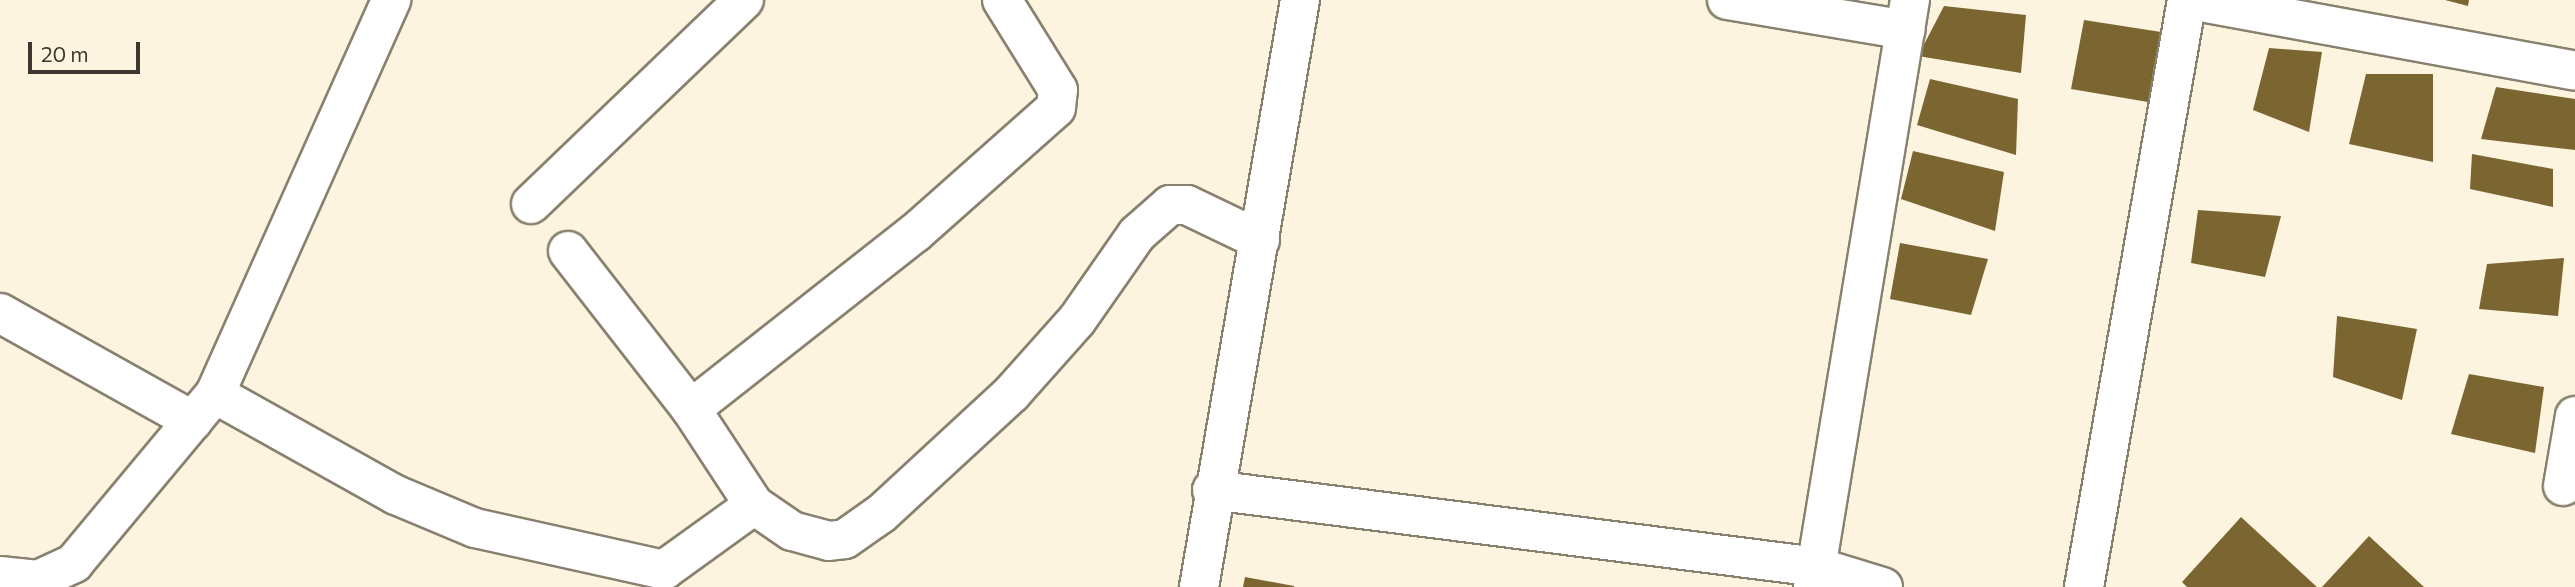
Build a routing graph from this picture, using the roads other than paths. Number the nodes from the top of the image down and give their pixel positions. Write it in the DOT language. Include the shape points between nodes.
graph roads {
  1 [pos="391,0"];
  2 [pos="744,0"];
  3 [pos="1002,0"];
  4 [pos="1300,0"];
  5 [pos="1727,0"];
  6 [pos="2188,0"];
  7 [pos="1908,15"];
  8 [pos="2355,15"];
  9 [pos="2575,71"];
  10 [pos="531,204"];
  11 [pos="1260,240"];
  12 [pos="568,251"];
  13 [pos="0,313"];
  14 [pos="204,407"];
  15 [pos="691,409"];
  16 [pos="2575,416"];
  17 [pos="2563,486"];
  18 [pos="1212,490"];
  19 [pos="754,505"];
  20 [pos="0,576"];
  21 [pos="1815,577"];
  22 [pos="666,578"];
  23 [pos="1199,587"];
  24 [pos="1883,587"];
  25 [pos="2084,587"];
  1 -- 14 [label="street"];
  2 -- 10 [label="street"];
  3 -- 15 [label="street" via="1058,90 1056,108 915,233"];
  4 -- 11 [label="street"];
  5 -- 7 [label="street"];
  6 -- 8 [label="street"];
  6 -- 25 [label="street"];
  7 -- 21 [label="street"];
  8 -- 9 [label="street"];
  11 -- 18 [label="street"];
  11 -- 19 [label="street" via="1187,205 1156,213 1077,320 1011,394 845,539 792,531"];
  12 -- 15 [label="street"];
  13 -- 14 [label="street"];
  14 -- 20 [label="street" via="65,570 38,580"];
  14 -- 22 [label="street" via="475,527"];
  15 -- 19 [label="street"];
  16 -- 17 [label="street"];
  18 -- 21 [label="street"];
  18 -- 23 [label="street"];
  19 -- 22 [label="street"];
  21 -- 24 [label="street"];
}
